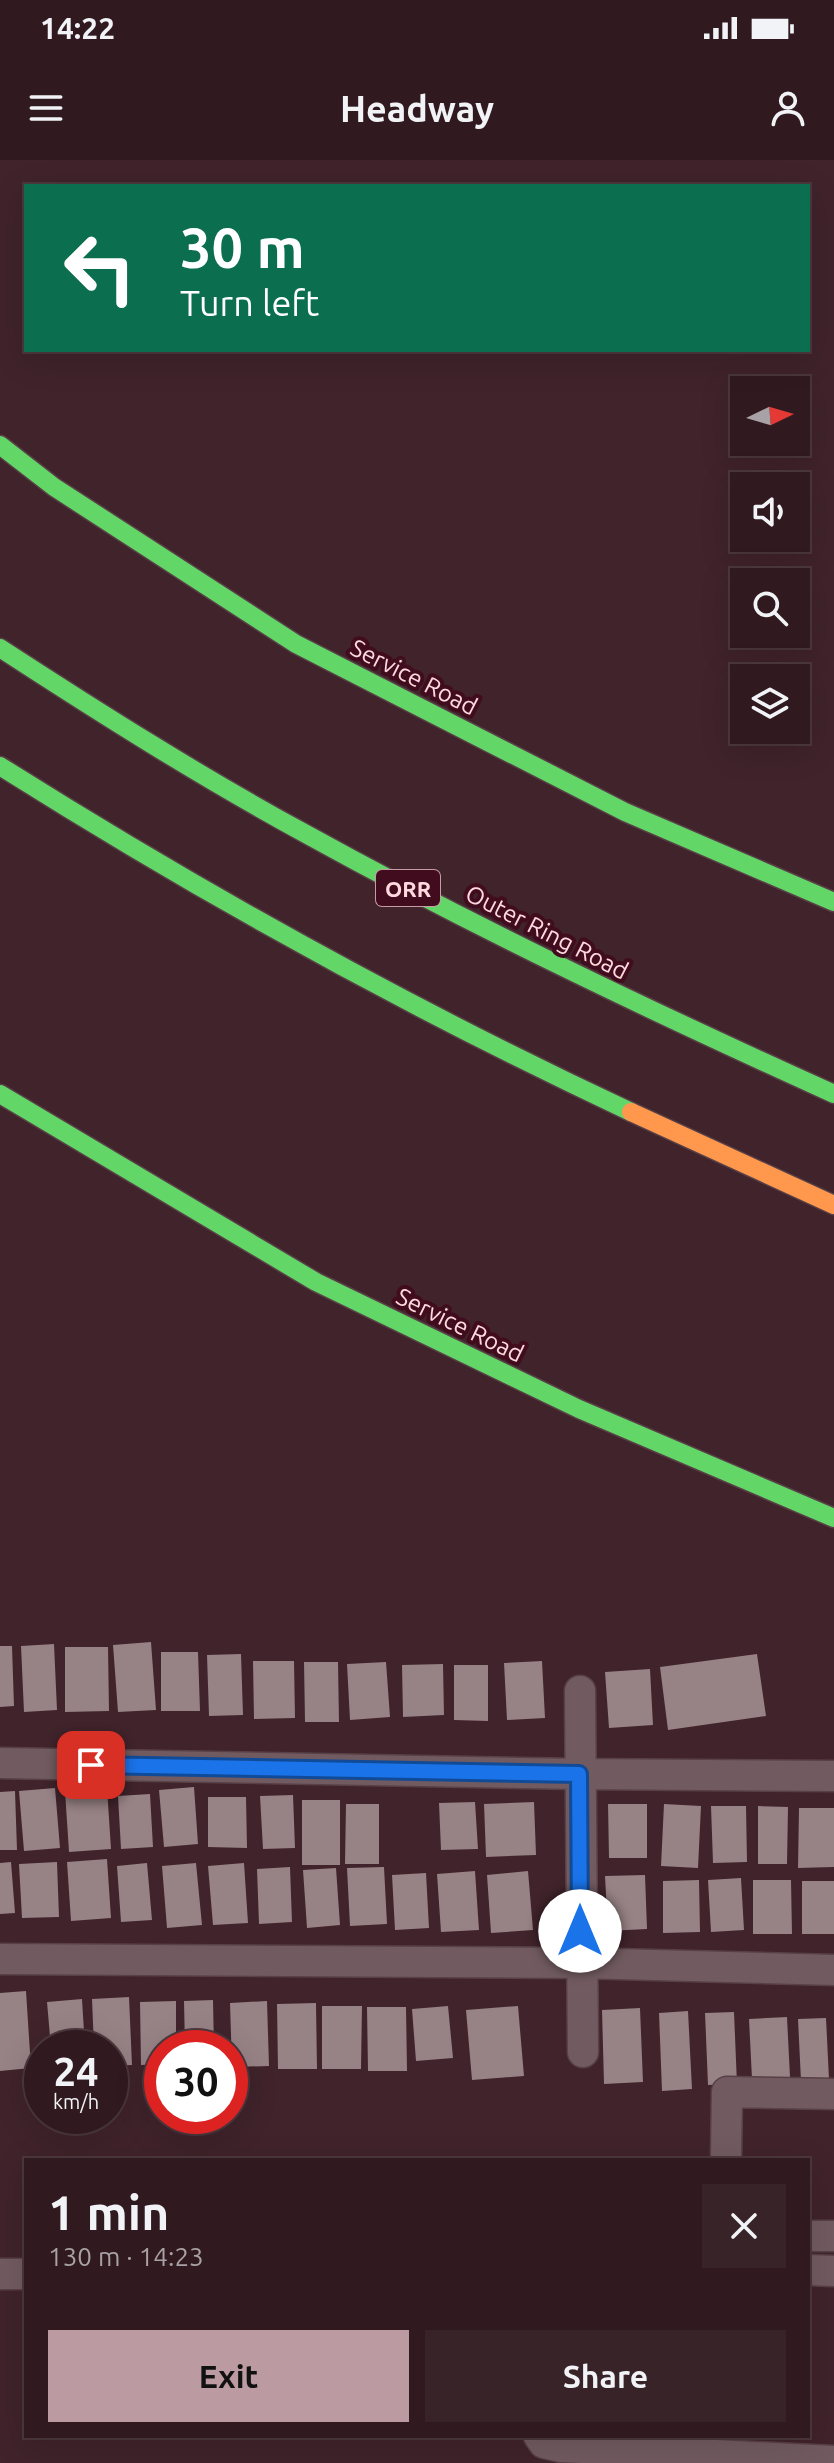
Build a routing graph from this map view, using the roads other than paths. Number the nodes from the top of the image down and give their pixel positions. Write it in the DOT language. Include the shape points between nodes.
graph roads {
  1 [pos="0,445"];
  2 [pos="0,648"];
  3 [pos="0,766"];
  4 [pos="834,902"];
  5 [pos="0,1094"];
  6 [pos="834,1094"];
  7 [pos="834,1205"];
  8 [pos="834,1518"];
  9 [pos="580,1691"];
  10 [pos="0,1763"];
  11 [pos="579,1774"];
  12 [pos="834,1776"];
  13 [pos="0,1959"];
  14 [pos="580,1963"];
  15 [pos="834,1970"];
  16 [pos="583,2052"];
  17 [pos="834,2094"];
  18 [pos="726,2158"];
  19 [pos="810,2236"];
  20 [pos="834,2236"];
  21 [pos="810,2270"];
  22 [pos="834,2271"];
  23 [pos="0,2274"];
  24 [pos="24,2274"];
  25 [pos="540,2438"];
  26 [pos="834,2461"];
  1 -- 4 [label="main road, Service Road" via="54,487 296,644 625,812"];
  2 -- 6 [label="main road, Outer Ring Road / ORR" via="254,805 385,877"];
  3 -- 7 [label="main road" via="205,892 351,972 607,1100"];
  5 -- 8 [label="main road, Service Road" via="316,1282 579,1409"];
  9 -- 11 [label="street"];
  10 -- 11 [label="street"];
  11 -- 12 [label="street"];
  11 -- 14 [label="street"];
  13 -- 14 [label="street"];
  14 -- 15 [label="street"];
  14 -- 16 [label="street"];
  17 -- 18 [label="street" via="727,2092"];
  19 -- 20 [label="street"];
  21 -- 22 [label="street"];
  23 -- 24 [label="street"];
  25 -- 26 [label="street" via="562,2447"];
}
